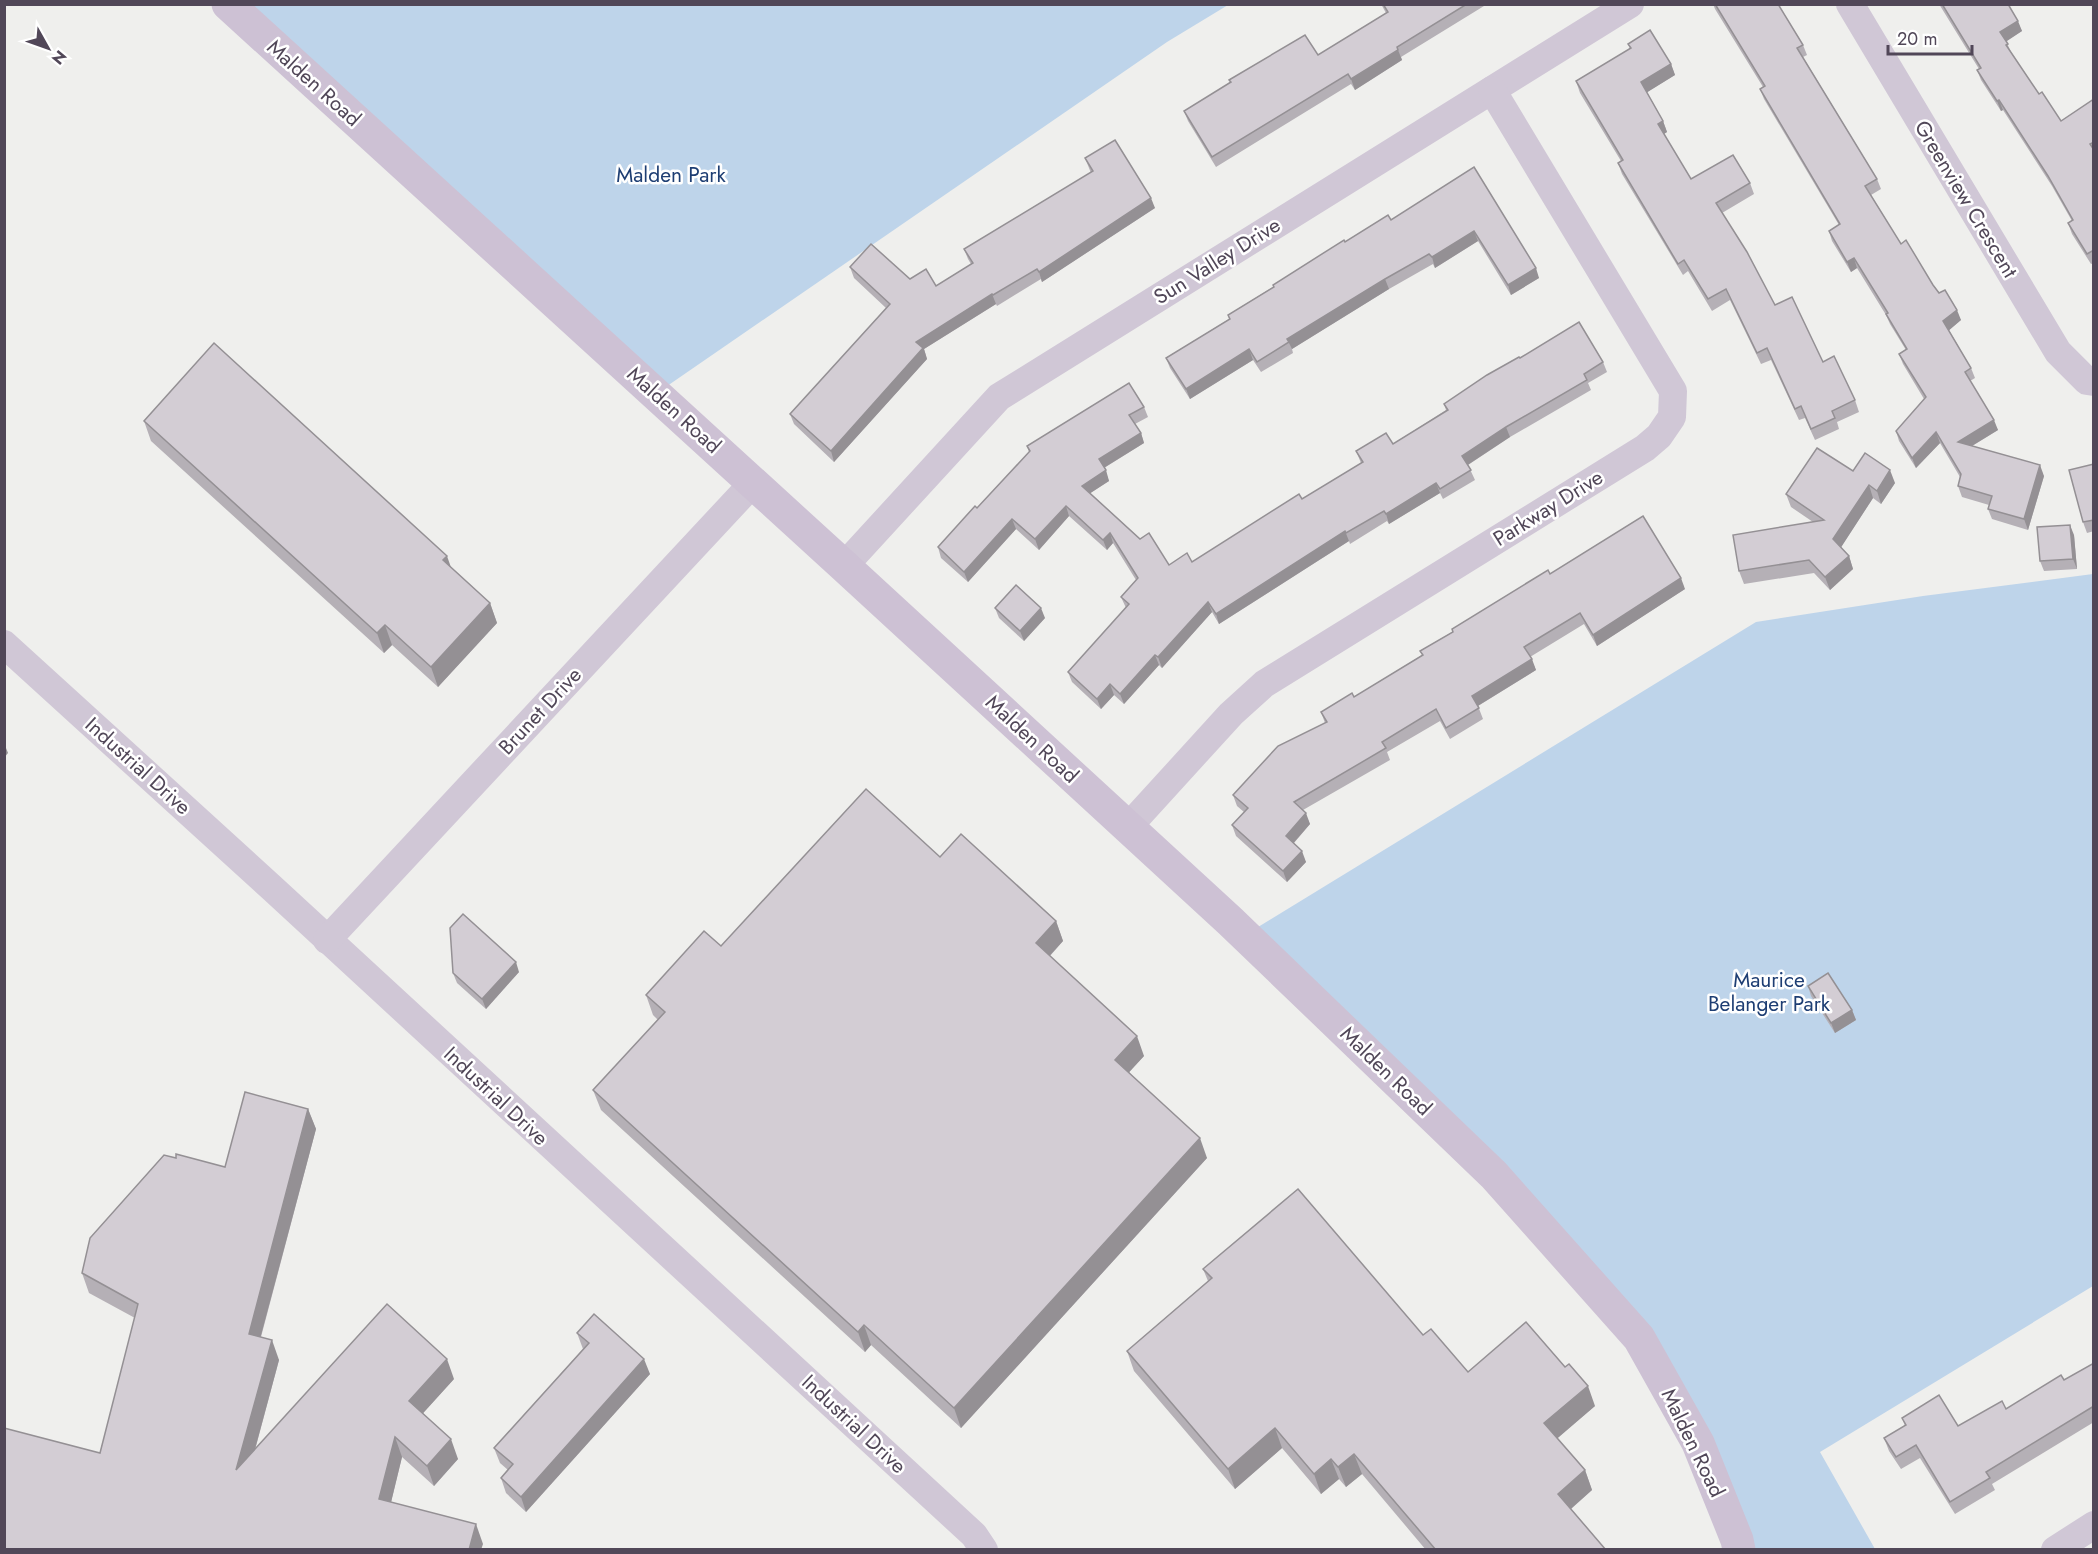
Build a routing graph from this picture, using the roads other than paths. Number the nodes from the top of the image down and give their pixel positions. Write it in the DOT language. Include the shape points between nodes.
graph roads {
  1 [pos="228,4"];
  2 [pos="1630,4"];
  3 [pos="1850,4"];
  4 [pos="1492,90"];
  5 [pos="2094,382"];
  6 [pos="753,483"];
  7 [pos="844,566"];
  8 [pos="4,644"];
  9 [pos="1128,827"];
  10 [pos="327,940"];
  11 [pos="2094,1525"];
  12 [pos="984,1550"];
  13 [pos="1739,1550"];
  14 [pos="2055,1550"];
  1 -- 6 [label="main road, Malden Road"];
  2 -- 4 [label="street, Sun Valley Drive"];
  3 -- 5 [label="street, Greenview Crescent" via="2058,352 2087,381"];
  4 -- 7 [label="street, Sun Valley Drive" via="999,398"];
  4 -- 9 [label="street, Parkway Drive" via="1673,391 1672,417 1646,448 1264,684 1231,714"];
  6 -- 7 [label="main road, Malden Road"];
  6 -- 10 [label="street, Brunet Drive"];
  7 -- 9 [label="main road, Malden Road"];
  8 -- 10 [label="street, Industrial Drive"];
  9 -- 13 [label="main road, Malden Road" via="1494,1175 1639,1338 1698,1443"];
  10 -- 12 [label="street, Industrial Drive" via="974,1535"];
  11 -- 14 [label="street"];
}
